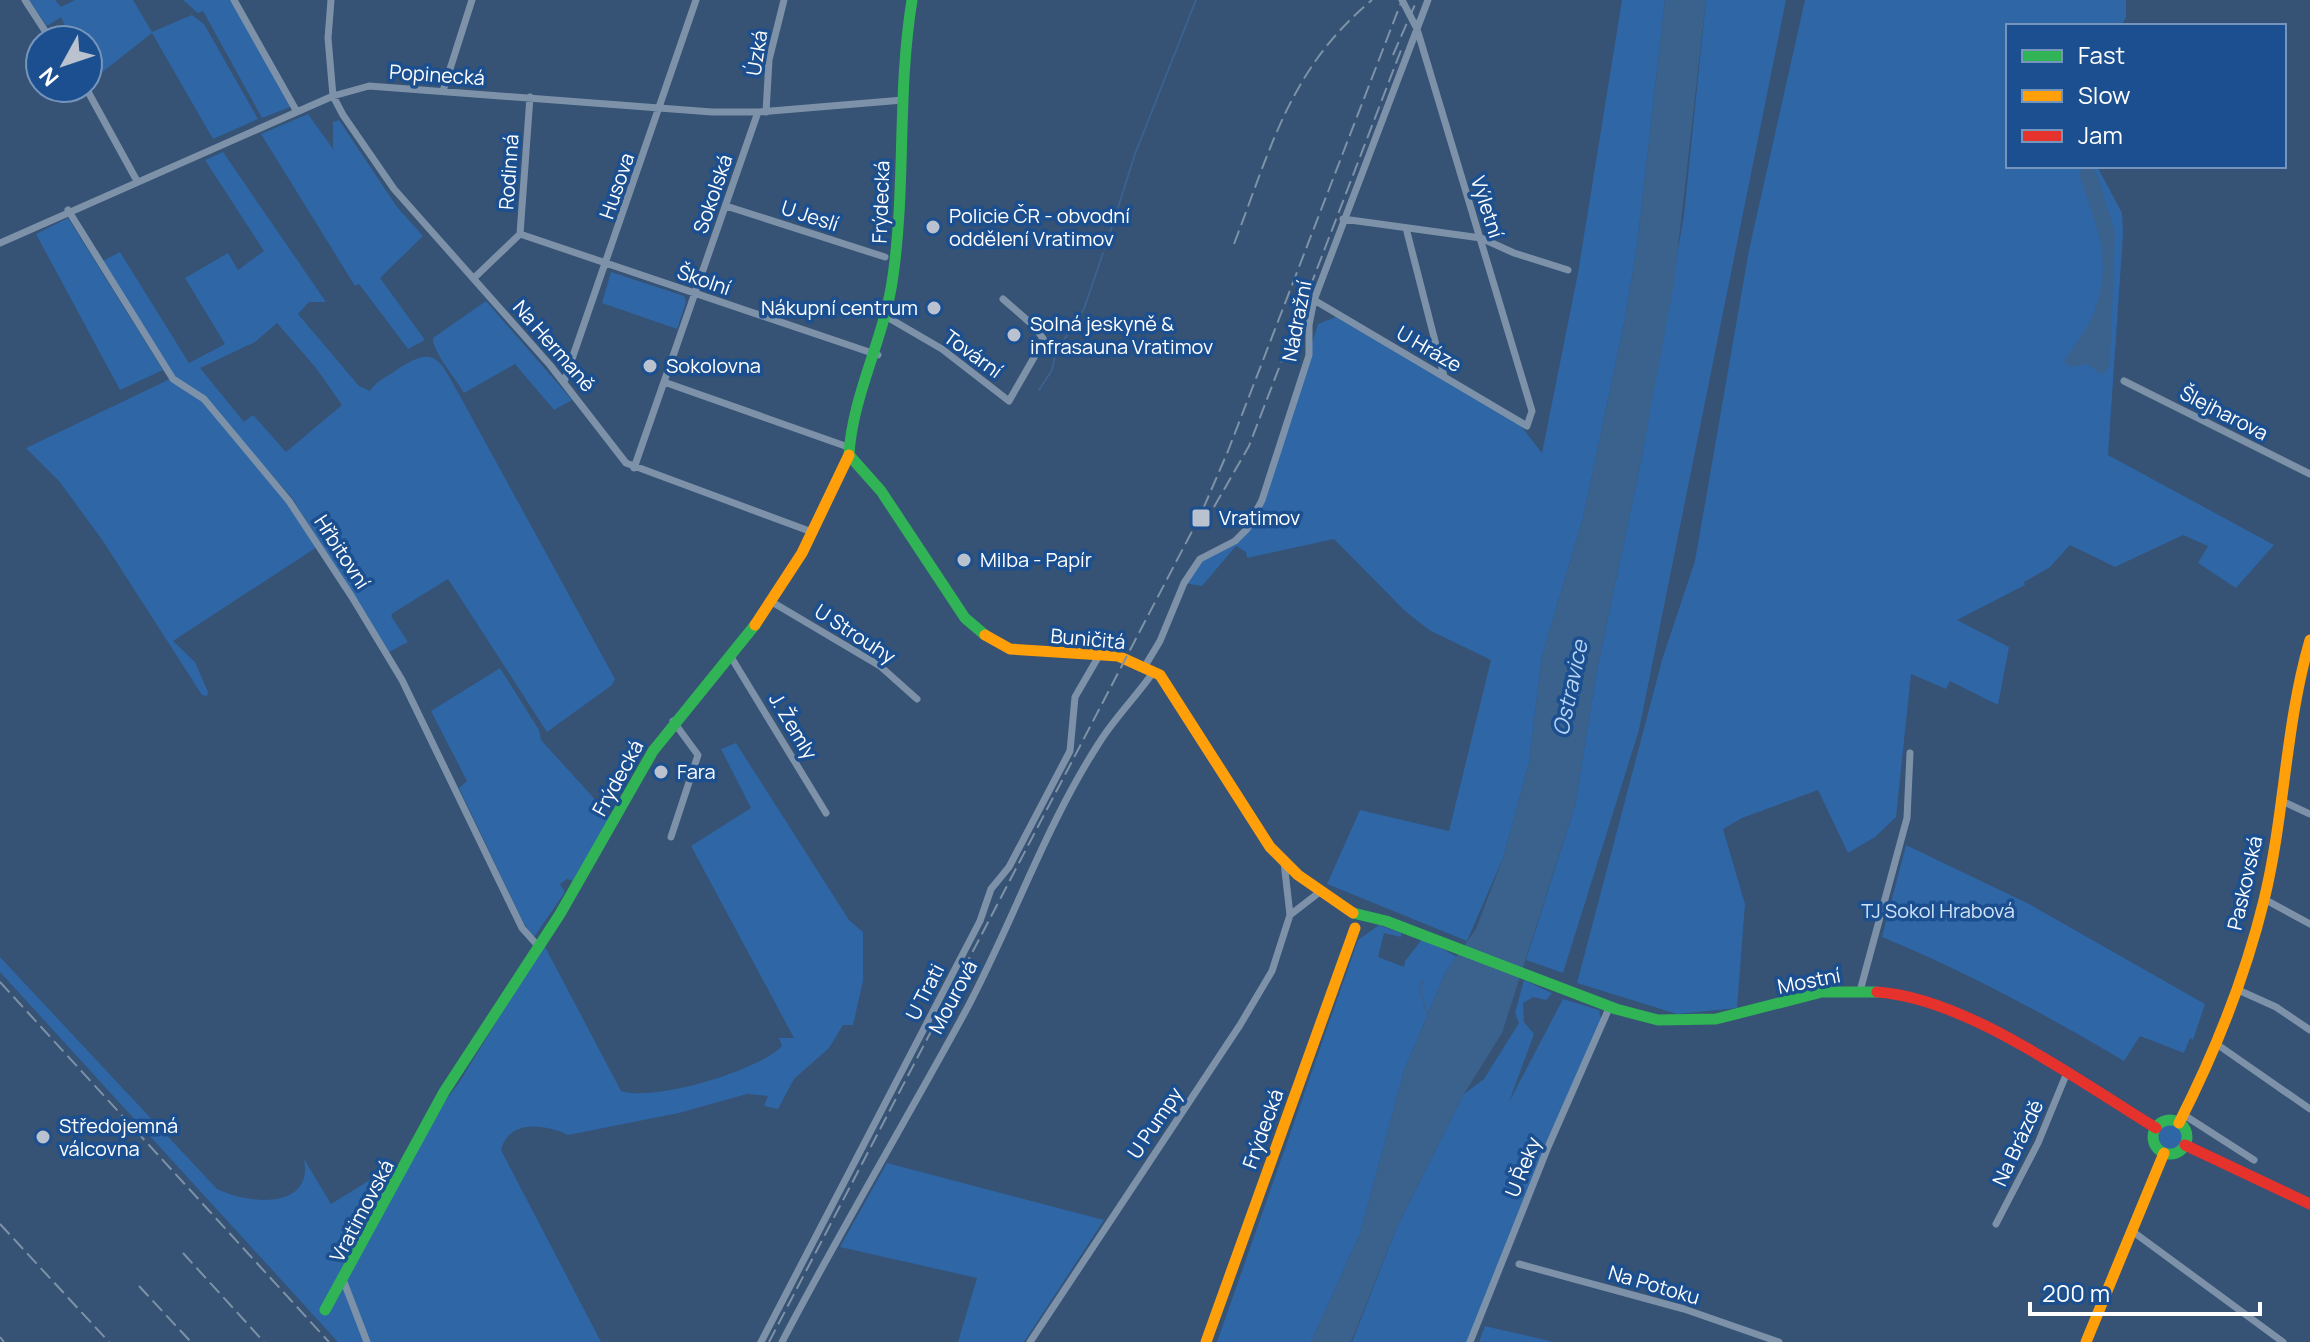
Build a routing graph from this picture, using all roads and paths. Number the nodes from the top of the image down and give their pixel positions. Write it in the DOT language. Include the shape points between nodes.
graph roads {
  1 [pos="25,0"];
  2 [pos="234,0"];
  3 [pos="331,0"];
  4 [pos="472,0"];
  5 [pos="696,0"];
  6 [pos="784,0"];
  7 [pos="912,0"];
  8 [pos="1402,0"];
  9 [pos="1428,0"];
  10 [pos="41,24"];
  11 [pos="1417,29"];
  12 [pos="443,91"];
  13 [pos="333,96"];
  14 [pos="530,97"];
  15 [pos="903,100"];
  16 [pos="95,104"];
  17 [pos="660,108"];
  18 [pos="297,112"];
  19 [pos="762,112"];
  20 [pos="137,181"];
  21 [pos="726,206"];
  22 [pos="68,210"];
  23 [pos="1343,219"];
  24 [pos="1406,228"];
  25 [pos="520,234"];
  26 [pos="1481,238"];
  27 [pos="0,243"];
  28 [pos="885,257"];
  29 [pos="607,264"];
  30 [pos="1568,270"];
  31 [pos="474,278"];
  32 [pos="695,294"];
  33 [pos="1003,299"];
  34 [pos="1314,300"];
  35 [pos="887,317"];
  36 [pos="878,355"];
  37 [pos="1444,376"];
  38 [pos="2124,381"];
  39 [pos="564,382"];
  40 [pos="664,382"];
  41 [pos="1527,426"];
  42 [pos="849,451"];
  43 [pos="634,468"];
  44 [pos="2310,474"];
  45 [pos="812,532"];
  46 [pos="772,602"];
  47 [pos="2310,640"];
  48 [pos="1100,654"];
  49 [pos="731,657"];
  50 [pos="1150,668"];
  51 [pos="2305,680"];
  52 [pos="917,699"];
  53 [pos="673,721"];
  54 [pos="1910,753"];
  55 [pos="2280,800"];
  56 [pos="826,813"];
  57 [pos="2310,814"];
  58 [pos="671,837"];
  59 [pos="1284,862"];
  60 [pos="1321,891"];
  61 [pos="2264,899"];
  62 [pos="1353,913"];
  63 [pos="1290,915"];
  64 [pos="1365,918"];
  65 [pos="2310,924"];
  66 [pos="1355,928"];
  67 [pos="539,947"];
  68 [pos="2236,989"];
  69 [pos="1860,991"];
  70 [pos="1610,1006"];
  71 [pos="2310,1030"];
  72 [pos="2218,1045"];
  73 [pos="2066,1075"];
  74 [pos="2310,1109"];
  75 [pos="2181,1119"];
  76 [pos="427,1128"];
  77 [pos="2156,1128"];
  78 [pos="2185,1145"];
  79 [pos="2164,1153"];
  80 [pos="2254,1160"];
  81 [pos="2310,1204"];
  82 [pos="1996,1224"];
  83 [pos="2132,1231"];
  84 [pos="1519,1264"];
  85 [pos="344,1282"];
  86 [pos="325,1310"];
  87 [pos="367,1342"];
  88 [pos="761,1342"];
  89 [pos="782,1342"];
  90 [pos="1030,1342"];
  91 [pos="1206,1342"];
  92 [pos="1470,1342"];
  93 [pos="1779,1342"];
  94 [pos="2086,1342"];
  95 [pos="2283,1342"];
  1 -- 10 [label="street"];
  2 -- 18 [label="street"];
  3 -- 13 [label="street"];
  4 -- 12 [label="street"];
  5 -- 17 [label="street, Husova"];
  6 -- 19 [label="street, Úzká"];
  7 -- 15 [label="main road, Frýdecká"];
  8 -- 11 [label="street, Výletní"];
  9 -- 11 [label="street, Nádražní"];
  11 -- 23 [label="street, Nádražní"];
  11 -- 26 [label="street, Výletní"];
  12 -- 13 [label="street, Popinecká" via="369,86"];
  12 -- 14 [label="street, Popinecká"];
  13 -- 18 [label="street, Popinecká"];
  13 -- 31 [label="street, Na Hermaně" via="394,189"];
  14 -- 17 [label="street, Popinecká"];
  14 -- 25 [label="street, Rodinná"];
  15 -- 19 [label="street, Popinecká"];
  15 -- 35 [label="main road, Frýdecká" via="897,260"];
  16 -- 20 [label="street"];
  17 -- 19 [label="street, Popinecká"];
  17 -- 29 [label="street, Husova"];
  18 -- 20 [label="street, Popinecká"];
  19 -- 21 [label="street, Sokolská"];
  20 -- 22 [label="street, Popinecká"];
  21 -- 28 [label="street, U Jeslí"];
  21 -- 32 [label="street, Sokolská"];
  22 -- 27 [label="street, Popinecká"];
  22 -- 67 [label="street, Hřbitovní" via="173,379 204,399 289,501 352,597 414,704 522,928"];
  23 -- 24 [label="street"];
  23 -- 34 [label="street, Nádražní"];
  24 -- 26 [label="street"];
  24 -- 37 [label="street"];
  25 -- 29 [label="street, Školní"];
  25 -- 31 [label="street, Rodinná"];
  26 -- 30 [label="street"];
  26 -- 41 [label="street, Výletní" via="1532,411"];
  29 -- 32 [label="street, Školní"];
  29 -- 39 [label="street, Husova"];
  31 -- 39 [label="street, Na Hermaně"];
  32 -- 36 [label="street, Školní"];
  32 -- 40 [label="street, Sokolská"];
  33 -- 35 [label="street, Tovární" via="1044,340 1009,401 942,349"];
  34 -- 37 [label="street, U Hráze"];
  34 -- 50 [label="street, Nádražní" via="1309,355 1262,500 1241,535 1200,559 1184,583"];
  35 -- 36 [label="main road, Frýdecká"];
  36 -- 42 [label="main road, Frýdecká"];
  37 -- 41 [label="street, U Hráze"];
  38 -- 44 [label="street, Šlejharova"];
  39 -- 43 [label="street, Na Hermaně"];
  40 -- 42 [label="street"];
  40 -- 43 [label="street, Sokolská"];
  42 -- 45 [label="main road, Frýdecká"];
  42 -- 48 [label="main road, Buničitá" via="976,629 1024,652"];
  43 -- 45 [label="street, Na Hermaně"];
  45 -- 46 [label="main road, Frýdecká"];
  46 -- 49 [label="main road, Frýdecká"];
  46 -- 52 [label="street, U Strouhy" via="880,666"];
  47 -- 51 [label="main road, Paskovská"];
  48 -- 50 [label="main road, Buničitá"];
  48 -- 88 [label="street, U Trati" via="1075,697 1070,751 1009,867 991,889 980,921"];
  49 -- 53 [label="main road, Frýdecká"];
  49 -- 56 [label="street, J. Žemly"];
  50 -- 59 [label="main road" via="1172,690"];
  50 -- 89 [label="street, Mourová" via="1098,744 1026,879 963,1015"];
  51 -- 55 [label="main road, Paskovská"];
  53 -- 58 [label="street" via="698,755"];
  53 -- 67 [label="main road, Frýdecká"];
  54 -- 69 [label="street" via="1907,818"];
  55 -- 57 [label="street"];
  55 -- 61 [label="main road, Paskovská"];
  59 -- 60 [label="main road"];
  59 -- 63 [label="street, U Pumpy"];
  60 -- 62 [label="main road"];
  60 -- 63 [label="street"];
  61 -- 65 [label="street"];
  61 -- 68 [label="main road, Paskovská"];
  62 -- 64 [label="main road"];
  62 -- 66 [label="main road" via="1349,920"];
  63 -- 90 [label="street, U Pumpy" via="1272,971 1240,1025"];
  64 -- 66 [label="main road"];
  64 -- 70 [label="main road, Mostní" via="1386,921"];
  66 -- 91 [label="main road, Frýdecká"];
  67 -- 76 [label="main road, Frýdecká"];
  68 -- 71 [label="street"];
  68 -- 72 [label="main road, Paskovská"];
  69 -- 70 [label="main road, Mostní" via="1842,990 1693,1022 1670,1022"];
  69 -- 73 [label="main road, Mostní" via="1934,1004"];
  70 -- 92 [label="street, U Řeky"];
  72 -- 74 [label="street"];
  72 -- 75 [label="main road, Paskovská"];
  73 -- 77 [label="main road, Mostní"];
  73 -- 82 [label="street, Na Brázdě"];
  75 -- 77 [label="main road"];
  75 -- 78 [label="main road"];
  75 -- 80 [label="street"];
  76 -- 85 [label="main road, Vratimovská"];
  77 -- 79 [label="main road" via="2154,1142"];
  78 -- 79 [label="main road" via="2177,1153"];
  78 -- 81 [label="main road"];
  79 -- 83 [label="main road"];
  83 -- 94 [label="main road"];
  83 -- 95 [label="street"];
  84 -- 93 [label="street, Na Potoku" via="1684,1309"];
  85 -- 86 [label="main road, Vratimovská"];
  85 -- 87 [label="street"];
}
